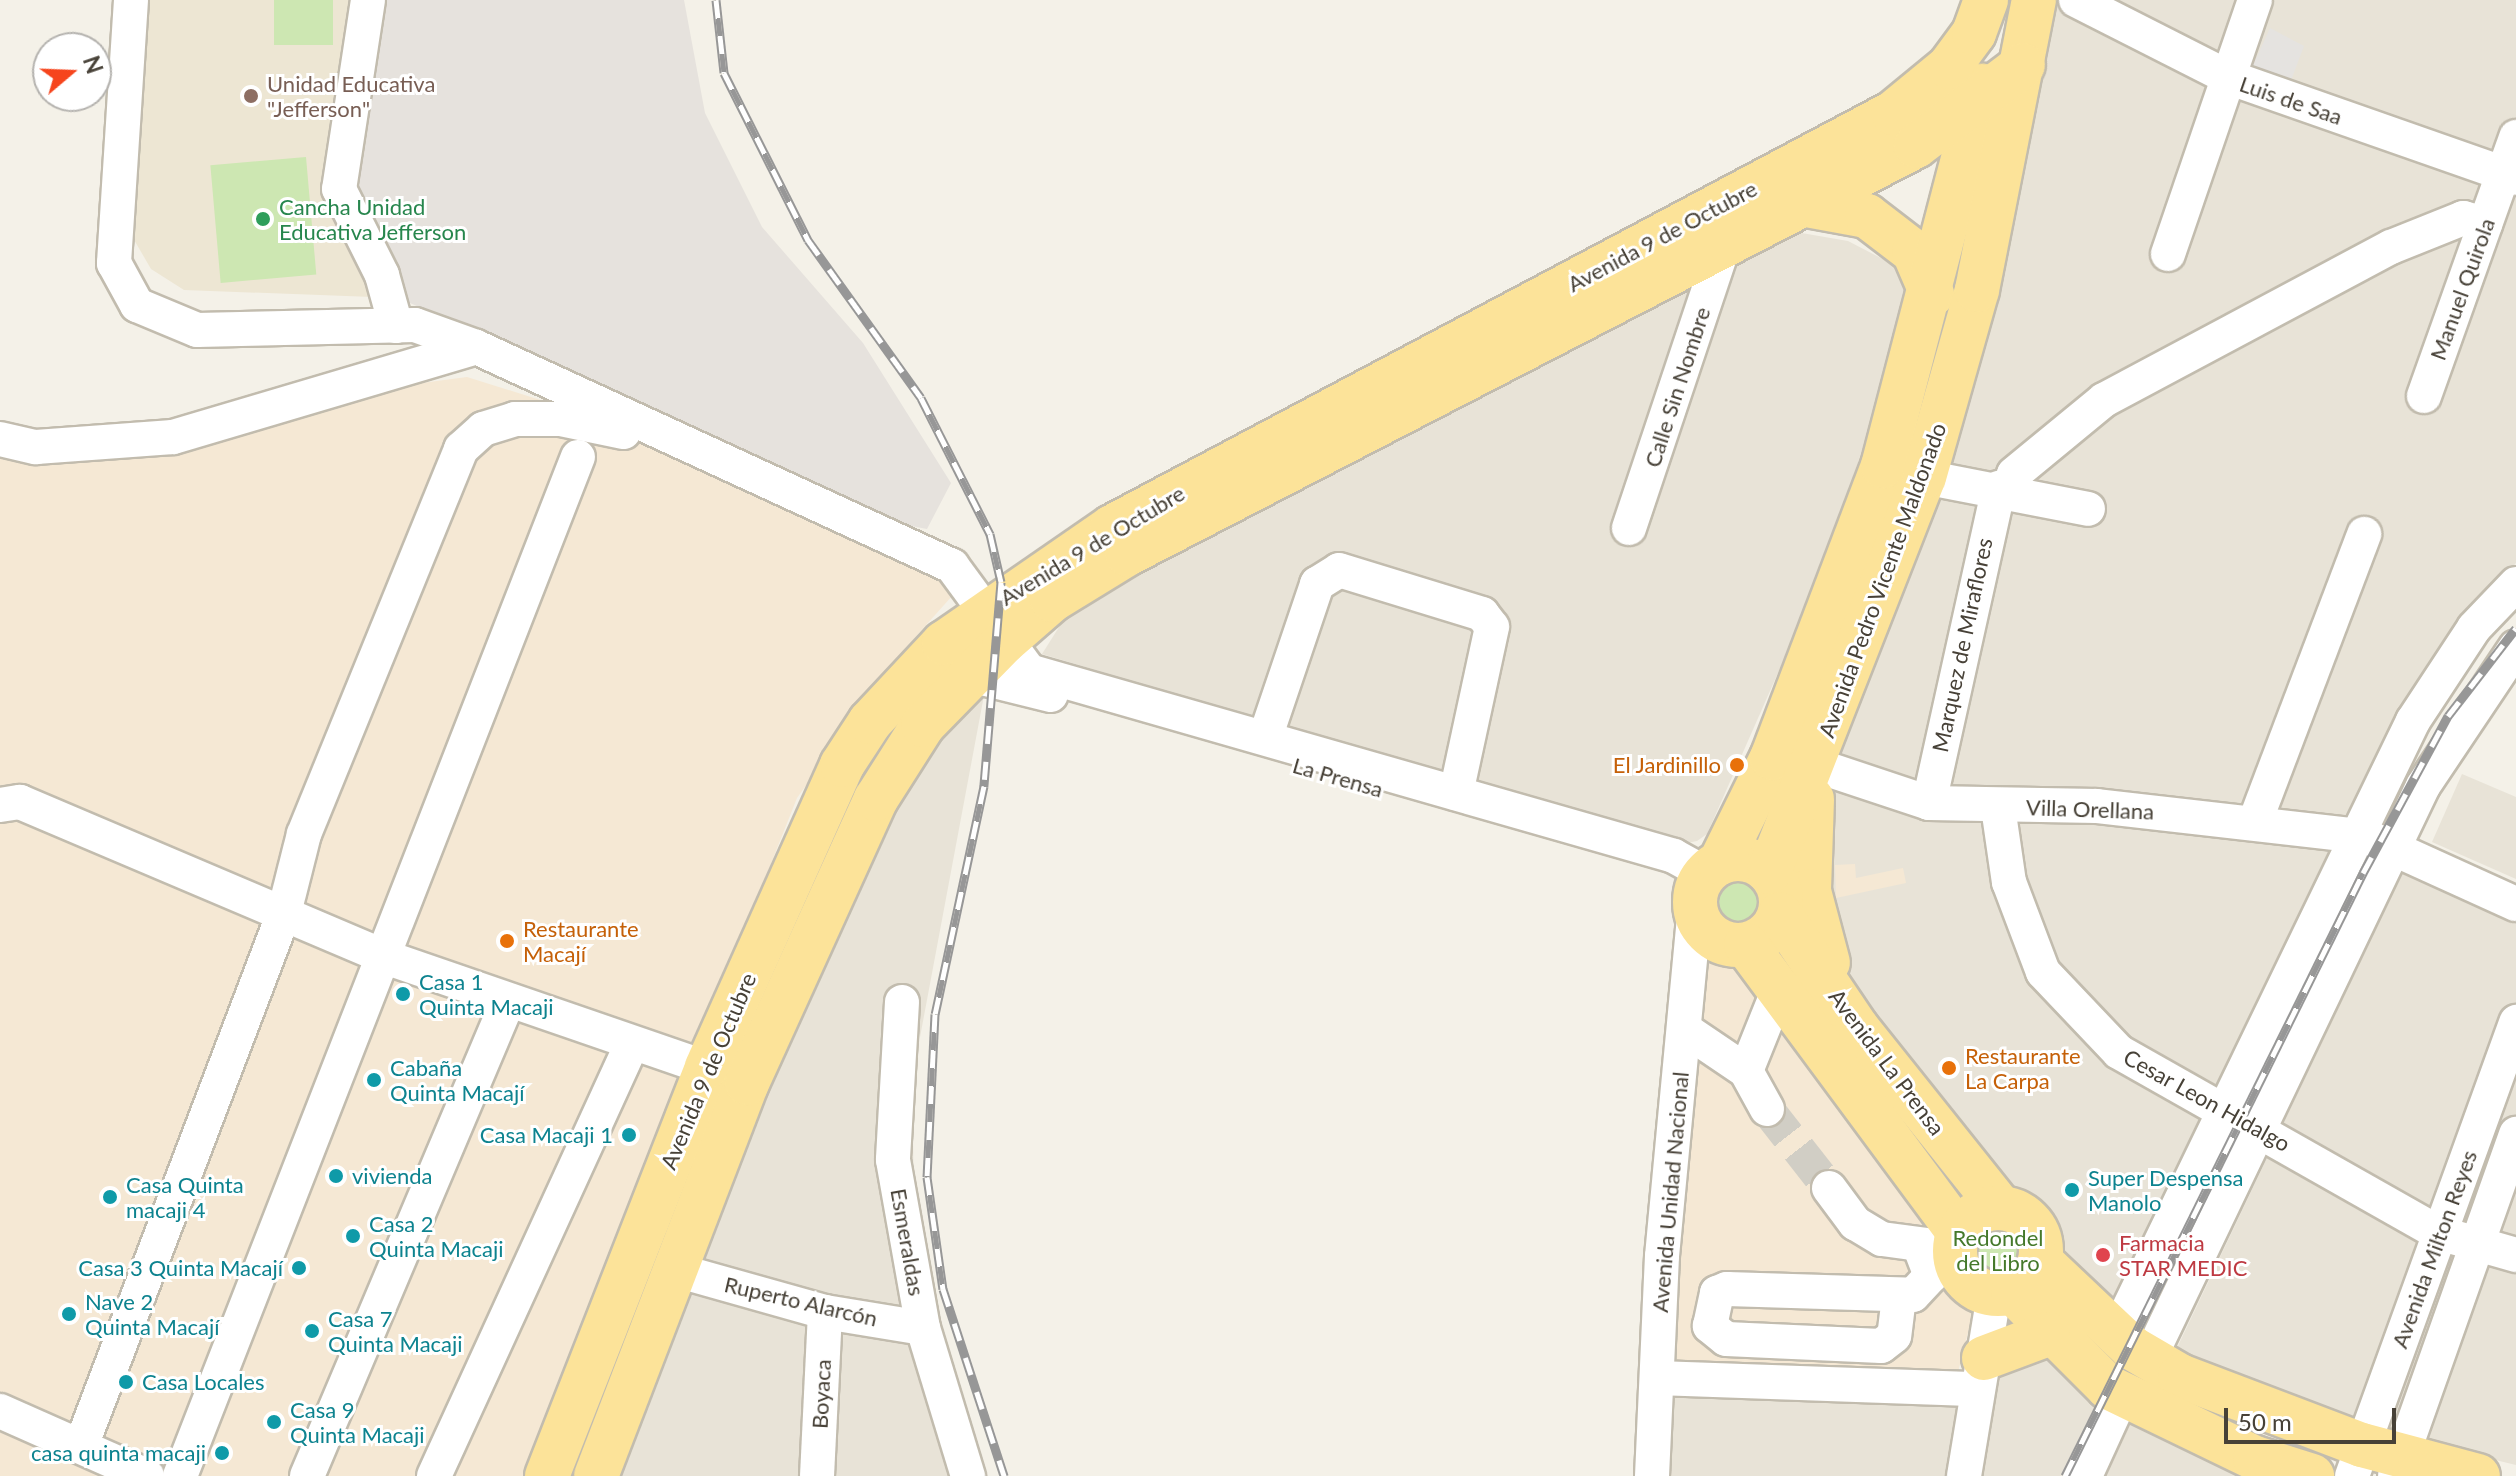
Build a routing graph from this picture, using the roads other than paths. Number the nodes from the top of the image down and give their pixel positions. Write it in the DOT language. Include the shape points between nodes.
graph roads {
  1 [pos="131,0"];
  2 [pos="368,0"];
  3 [pos="1986,0"];
  4 [pos="1993,0"];
  5 [pos="2034,0"];
  6 [pos="2076,0"];
  7 [pos="2255,0"];
  8 [pos="2023,65"];
  9 [pos="2228,77"];
  10 [pos="1980,95"];
  11 [pos="2516,137"];
  12 [pos="2510,176"];
  13 [pos="1807,205"];
  14 [pos="2485,224"];
  15 [pos="1724,244"];
  16 [pos="2168,254"];
  17 [pos="1932,294"];
  18 [pos="396,326"];
  19 [pos="476,347"];
  20 [pos="2424,396"];
  21 [pos="0,439"];
  22 [pos="683,444"];
  23 [pos="578,457"];
  24 [pos="1924,477"];
  25 [pos="2004,489"];
  26 [pos="2088,509"];
  27 [pos="1629,528"];
  28 [pos="2364,534"];
  29 [pos="2516,584"];
  30 [pos="994,626"];
  31 [pos="2516,647"];
  32 [pos="974,676"];
  33 [pos="1265,738"];
  34 [pos="1815,765"];
  35 [pos="1456,793"];
  36 [pos="1929,803"];
  37 [pos="0,805"];
  38 [pos="1998,807"];
  39 [pos="2256,819"];
  40 [pos="2372,840"];
  41 [pos="1769,872"];
  42 [pos="1704,883"];
  43 [pos="2516,904"];
  44 [pos="284,913"];
  45 [pos="1780,914"];
  46 [pos="1746,945"];
  47 [pos="385,957"];
  48 [pos="1779,989"];
  49 [pos="508,1001"];
  50 [pos="902,1002"];
  51 [pos="2516,1022"];
  52 [pos="1857,1028"];
  53 [pos="1684,1029"];
  54 [pos="632,1043"];
  55 [pos="707,1067"];
  56 [pos="1746,1071"];
  57 [pos="747,1083"];
  58 [pos="1767,1109"];
  59 [pos="2223,1109"];
  60 [pos="2259,1127"];
  61 [pos="2516,1134"];
  62 [pos="1829,1188"];
  63 [pos="2000,1207"];
  64 [pos="2457,1240"];
  65 [pos="1945,1242"];
  66 [pos="2516,1255"];
  67 [pos="679,1271"];
  68 [pos="2016,1282"];
  69 [pos="1899,1297"];
  70 [pos="825,1312"];
  71 [pos="923,1328"];
  72 [pos="2048,1334"];
  73 [pos="2133,1347"];
  74 [pos="1981,1374"];
  75 [pos="1657,1378"];
  76 [pos="2122,1395"];
  77 [pos="0,1411"];
  78 [pos="81,1446"];
  79 [pos="2378,1464"];
  80 [pos="147,1476"];
  81 [pos="180,1476"];
  82 [pos="307,1476"];
  83 [pos="434,1476"];
  84 [pos="547,1476"];
  85 [pos="596,1476"];
  86 [pos="817,1476"];
  87 [pos="968,1476"];
  88 [pos="1652,1476"];
  89 [pos="1964,1476"];
  90 [pos="2085,1476"];
  91 [pos="2312,1476"];
  92 [pos="2478,1476"];
  1 -- 18 [label="street" via="114,263 137,305 197,330"];
  2 -- 18 [label="street" via="339,189 382,275"];
  3 -- 30 [label="main road, Avenida 9 de Octubre" via="1974,33 1949,67 1893,113 1112,527"];
  4 -- 10 [label="main road, Avenida Pedro Vicente Maldonado"];
  5 -- 8 [label="main road, Avenida Pedro Vicente Maldonado"];
  6 -- 9 [label="street, Luis de Saa"];
  7 -- 9 [label="street"];
  8 -- 10 [label="main road, Avenida 9 de Octubre"];
  8 -- 24 [label="main road, Avenida Pedro Vicente Maldonado" via="1977,290"];
  9 -- 12 [label="street, Luis de Saa"];
  9 -- 16 [label="street"];
  10 -- 13 [label="main road, Avenida 9 de Octubre" via="1916,146"];
  10 -- 17 [label="main road, Avenida Pedro Vicente Maldonado"];
  11 -- 12 [label="street, Manuel Quirola"];
  12 -- 14 [label="street, Manuel Quirola"];
  13 -- 15 [label="main road, Avenida 9 de Octubre"];
  13 -- 17 [label="main road" via="1867,216 1914,252"];
  14 -- 20 [label="street, Manuel Quirola"];
  14 -- 25 [label="street" via="2463,218 2391,247 2104,400 2014,474"];
  15 -- 27 [label="street, Calle Sin Nombre"];
  15 -- 30 [label="main road, Avenida 9 de Octubre"];
  17 -- 42 [label="main road, Avenida Pedro Vicente Maldonado" via="1883,466 1772,758"];
  18 -- 19 [label="street"];
  19 -- 21 [label="street" via="173,437 36,447"];
  19 -- 22 [label="street"];
  22 -- 30 [label="street, La Prensa" via="952,566"];
  22 -- 44 [label="street" via="561,419 515,419 483,429 461,449 304,834"];
  23 -- 47 [label="street"];
  24 -- 25 [label="street"];
  24 -- 34 [label="main road, Avenida Pedro Vicente Maldonado"];
  25 -- 26 [label="street"];
  25 -- 36 [label="street, Marquez de Miraflores"];
  28 -- 39 [label="street"];
  29 -- 40 [label="street" via="2474,628 2413,721"];
  30 -- 32 [label="main road, Avenida 9 de Octubre"];
  30 -- 33 [label="street, La Prensa" via="1029,671"];
  30 -- 55 [label="main road, Avenida 9 de Octubre" via="902,687 842,765"];
  31 -- 40 [label="street"];
  32 -- 42 [label="street, La Prensa"];
  32 -- 57 [label="main road, Avenida 9 de Octubre" via="923,725 876,799"];
  33 -- 35 [label="street, La Prensa"];
  33 -- 35 [label="street" via="1317,584 1339,570 1482,614 1492,627"];
  34 -- 36 [label="street, Villa Orellana"];
  34 -- 41 [label="main road, Avenida Pedro Vicente Maldonado"];
  34 -- 52 [label="main road" via="1808,831 1816,936"];
  35 -- 42 [label="street, La Prensa" via="1674,856"];
  36 -- 38 [label="street, Villa Orellana"];
  37 -- 44 [label="street" via="20,802"];
  38 -- 39 [label="street, Villa Orellana" via="2097,806"];
  38 -- 59 [label="street, Cesar Leon Hidalgo" via="2009,882 2043,972 2119,1052"];
  39 -- 40 [label="street, Villa Orellana"];
  40 -- 43 [label="street, Villa Orellana"];
  40 -- 59 [label="street"];
  40 -- 60 [label="street"];
  41 -- 42 [label="main road" via="1737,859"];
  41 -- 45 [label="main road"];
  42 -- 46 [label="main road" via="1713,937"];
  42 -- 53 [label="street, Avenida Unidad Nacional"];
  44 -- 47 [label="street"];
  44 -- 78 [label="street"];
  45 -- 46 [label="main road" via="1767,934"];
  45 -- 52 [label="main road, Avenida La Prensa"];
  46 -- 48 [label="main road, Avenida La Prensa"];
  47 -- 49 [label="street"];
  47 -- 81 [label="street"];
  48 -- 56 [label="street"];
  48 -- 65 [label="main road, Avenida La Prensa"];
  49 -- 54 [label="street"];
  49 -- 82 [label="street"];
  50 -- 71 [label="street, Esmeraldas" via="893,1160"];
  51 -- 64 [label="street, Avenida Milton Reyes"];
  52 -- 63 [label="main road, Avenida La Prensa"];
  53 -- 56 [label="street"];
  53 -- 75 [label="street, Avenida Unidad Nacional"];
  54 -- 55 [label="street"];
  54 -- 83 [label="street"];
  55 -- 57 [label="street"];
  55 -- 84 [label="main road, Avenida 9 de Octubre"];
  56 -- 58 [label="street"];
  57 -- 67 [label="main road, Avenida 9 de Octubre"];
  59 -- 60 [label="street, Cesar Leon Hidalgo"];
  59 -- 73 [label="street"];
  60 -- 64 [label="street, Cesar Leon Hidalgo"];
  60 -- 73 [label="street"];
  61 -- 64 [label="street, Avenida Milton Reyes"];
  62 -- 65 [label="street" via="1855,1223 1882,1239"];
  63 -- 65 [label="main road" via="1969,1219"];
  63 -- 68 [label="main road" via="2033,1225"];
  64 -- 66 [label="street, Cesar Leon Hidalgo"];
  64 -- 79 [label="street, Avenida Milton Reyes"];
  65 -- 68 [label="main road" via="1966,1279"];
  65 -- 69 [label="street" via="1929,1285"];
  67 -- 70 [label="street, Ruperto Alarcón"];
  67 -- 85 [label="main road, Avenida 9 de Octubre"];
  68 -- 72 [label="main road"];
  68 -- 73 [label="main road"];
  68 -- 74 [label="street"];
  69 -- 69 [label="street" via="1727,1289 1717,1293 1710,1326 1726,1339 1881,1346 1894,1336"];
  70 -- 71 [label="street, Ruperto Alarcón"];
  70 -- 86 [label="street, Boyaca"];
  71 -- 87 [label="street, Esmeraldas"];
  72 -- 74 [label="main road"];
  72 -- 76 [label="main road"];
  73 -- 79 [label="main road" via="2239,1403"];
  74 -- 75 [label="street"];
  74 -- 89 [label="street"];
  75 -- 88 [label="street, Avenida Unidad Nacional"];
  76 -- 90 [label="street"];
  76 -- 91 [label="main road" via="2255,1458"];
  77 -- 78 [label="street"];
  78 -- 80 [label="street"];
  79 -- 92 [label="main road"];
}
